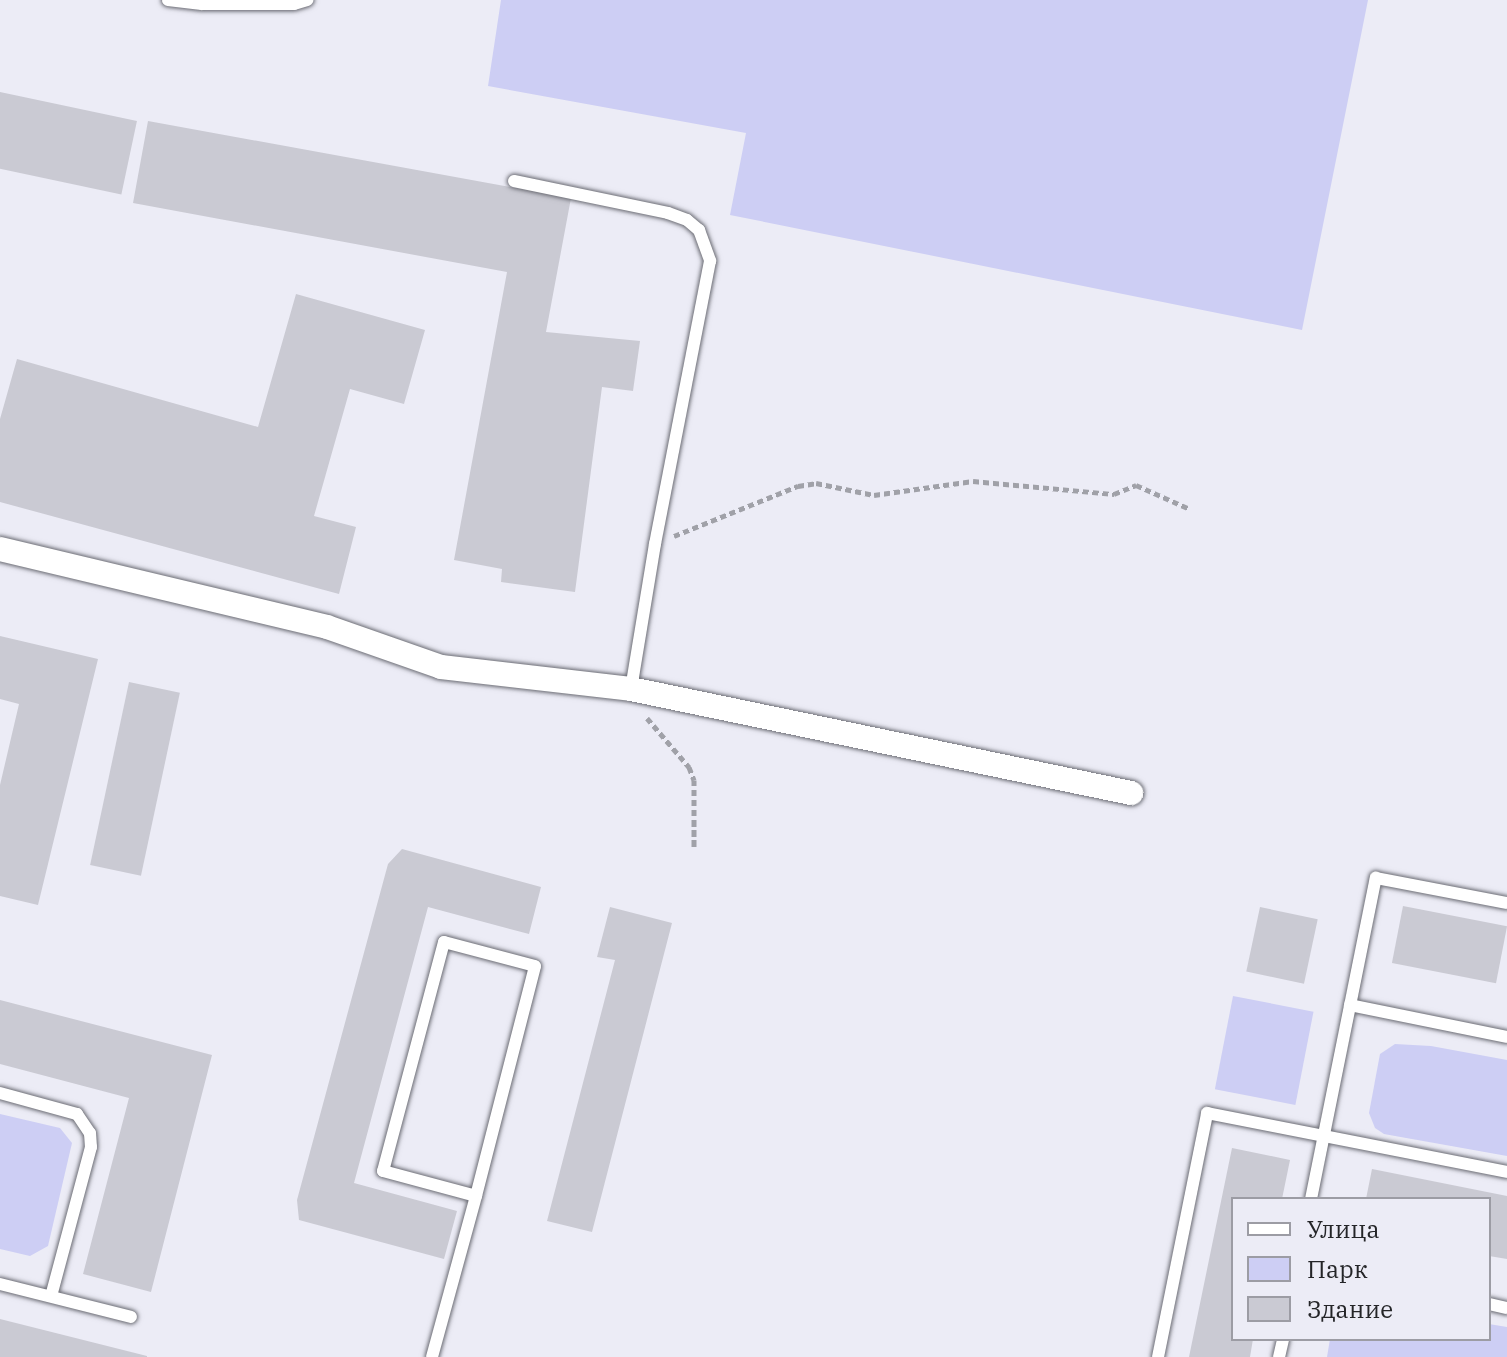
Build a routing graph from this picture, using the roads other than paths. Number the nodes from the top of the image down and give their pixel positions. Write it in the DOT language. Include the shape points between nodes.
graph roads {
  1 [pos="168,0"];
  2 [pos="307,0"];
  3 [pos="514,181"];
  4 [pos="0,549"];
  5 [pos="631,689"];
  6 [pos="1131,793"];
  7 [pos="1507,903"];
  8 [pos="1350,1005"];
  9 [pos="1507,1037"];
  10 [pos="0,1093"];
  11 [pos="1323,1136"];
  12 [pos="1507,1172"];
  13 [pos="476,1196"];
  14 [pos="1311,1197"];
  15 [pos="0,1284"];
  16 [pos="51,1296"];
  17 [pos="131,1317"];
  18 [pos="432,1357"];
  19 [pos="1158,1357"];
  1 -- 2 [label="lane"];
  3 -- 5 [label="lane" via="687,220 699,230 710,261"];
  4 -- 5 [label="street" via="327,627 441,667"];
  5 -- 6 [label="street"];
  7 -- 8 [label="lane" via="1376,878"];
  8 -- 9 [label="lane"];
  8 -- 11 [label="lane"];
  10 -- 16 [label="lane" via="77,1114 90,1133 91,1147"];
  11 -- 12 [label="lane"];
  11 -- 14 [label="lane"];
  11 -- 19 [label="lane" via="1207,1113"];
  13 -- 13 [label="lane" via="535,966 444,942 383,1171"];
  13 -- 18 [label="lane"];
  15 -- 16 [label="lane"];
  16 -- 17 [label="lane"];
}
